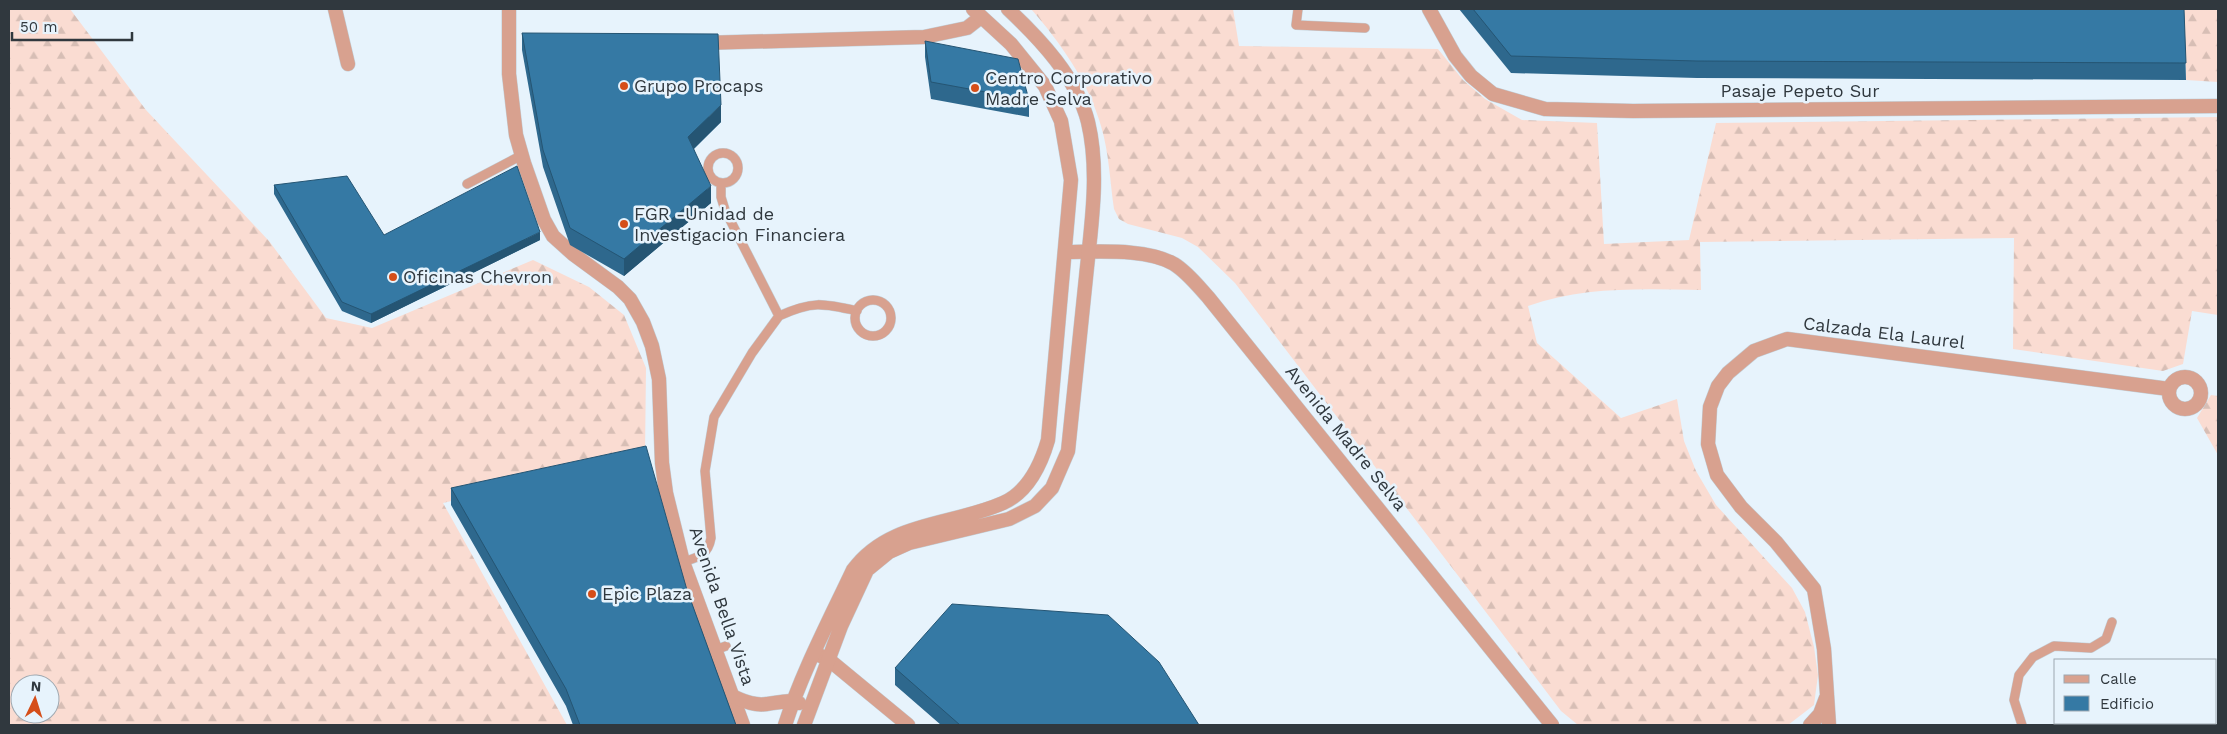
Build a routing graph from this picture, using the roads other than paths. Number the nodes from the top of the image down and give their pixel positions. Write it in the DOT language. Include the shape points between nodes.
graph roads {
  1 [pos="335,9"];
  2 [pos="509,9"];
  3 [pos="1008,9"];
  4 [pos="1298,9"];
  5 [pos="1429,9"];
  6 [pos="977,13"];
  7 [pos="1365,28"];
  8 [pos="692,42"];
  9 [pos="348,64"];
  10 [pos="2218,106"];
  11 [pos="522,155"];
  12 [pos="721,183"];
  13 [pos="466,184"];
  14 [pos="1066,252"];
  15 [pos="1088,252"];
  16 [pos="857,311"];
  17 [pos="779,316"];
  18 [pos="2169,389"];
  19 [pos="684,562"];
  20 [pos="2112,622"];
  21 [pos="814,653"];
  22 [pos="828,659"];
  23 [pos="1828,692"];
  24 [pos="727,700"];
  25 [pos="793,700"];
  26 [pos="811,707"];
  27 [pos="743,725"];
  28 [pos="785,725"];
  29 [pos="804,725"];
  30 [pos="908,725"];
  31 [pos="1552,725"];
  32 [pos="1810,725"];
  33 [pos="1829,725"];
  34 [pos="2022,725"];
  1 -- 9 [label="street"];
  2 -- 11 [label="street, Avenida Bella Vista" via="513,36 509,74"];
  3 -- 15 [label="street" via="1056,60 1074,86 1088,121 1093,154"];
  4 -- 7 [label="lane" via="1296,25"];
  5 -- 10 [label="street, Pasaje Pepeto Sur" via="1455,56 1471,76 1493,94 1545,109"];
  6 -- 8 [label="street" via="967,28 924,37"];
  6 -- 14 [label="street" via="1022,57 1055,104 1072,180"];
  11 -- 13 [label="lane"];
  11 -- 19 [label="street, Avenida Bella Vista" via="544,220 554,236 618,287 630,299 643,322 659,379 666,494"];
  12 -- 17 [label="lane" via="721,197 729,219"];
  14 -- 15 [label="street, Avenida Madre Selva"];
  14 -- 21 [label="street" via="1048,440 1034,474 1004,503 902,532 871,550 853,570"];
  15 -- 22 [label="street" via="1068,451 1052,488 1035,506 1009,519 909,543 889,552 867,570"];
  15 -- 31 [label="street, Avenida Madre Selva" via="1159,257 1176,265 1188,276"];
  16 -- 16 [label="lane" via="858,328 866,335 883,334 890,324 890,312 883,303 871,300"];
  16 -- 17 [label="lane" via="826,304 801,306"];
  17 -- 19 [label="lane" via="752,353 714,418 705,471 711,538 704,555"];
  18 -- 23 [label="street, Calzada Ela Laurel" via="1787,339 1754,351 1728,373 1718,386 1710,407 1708,444 1717,475 1814,589"];
  19 -- 24 [label="street, Avenida Bella Vista" via="684,579 720,648"];
  20 -- 34 [label="lane" via="2106,639 2092,648 2054,646 2033,657 2019,675 2014,700"];
  21 -- 22 [label="street"];
  21 -- 25 [label="street"];
  22 -- 26 [label="street"];
  22 -- 30 [label="street"];
  23 -- 32 [label="street" via="1820,714"];
  23 -- 33 [label="street, Calzada Ela Laurel"];
  24 -- 25 [label="street" via="765,705"];
  24 -- 27 [label="street, Avenida Bella Vista"];
  25 -- 26 [label="street"];
  25 -- 28 [label="street"];
  26 -- 29 [label="street"];
}
